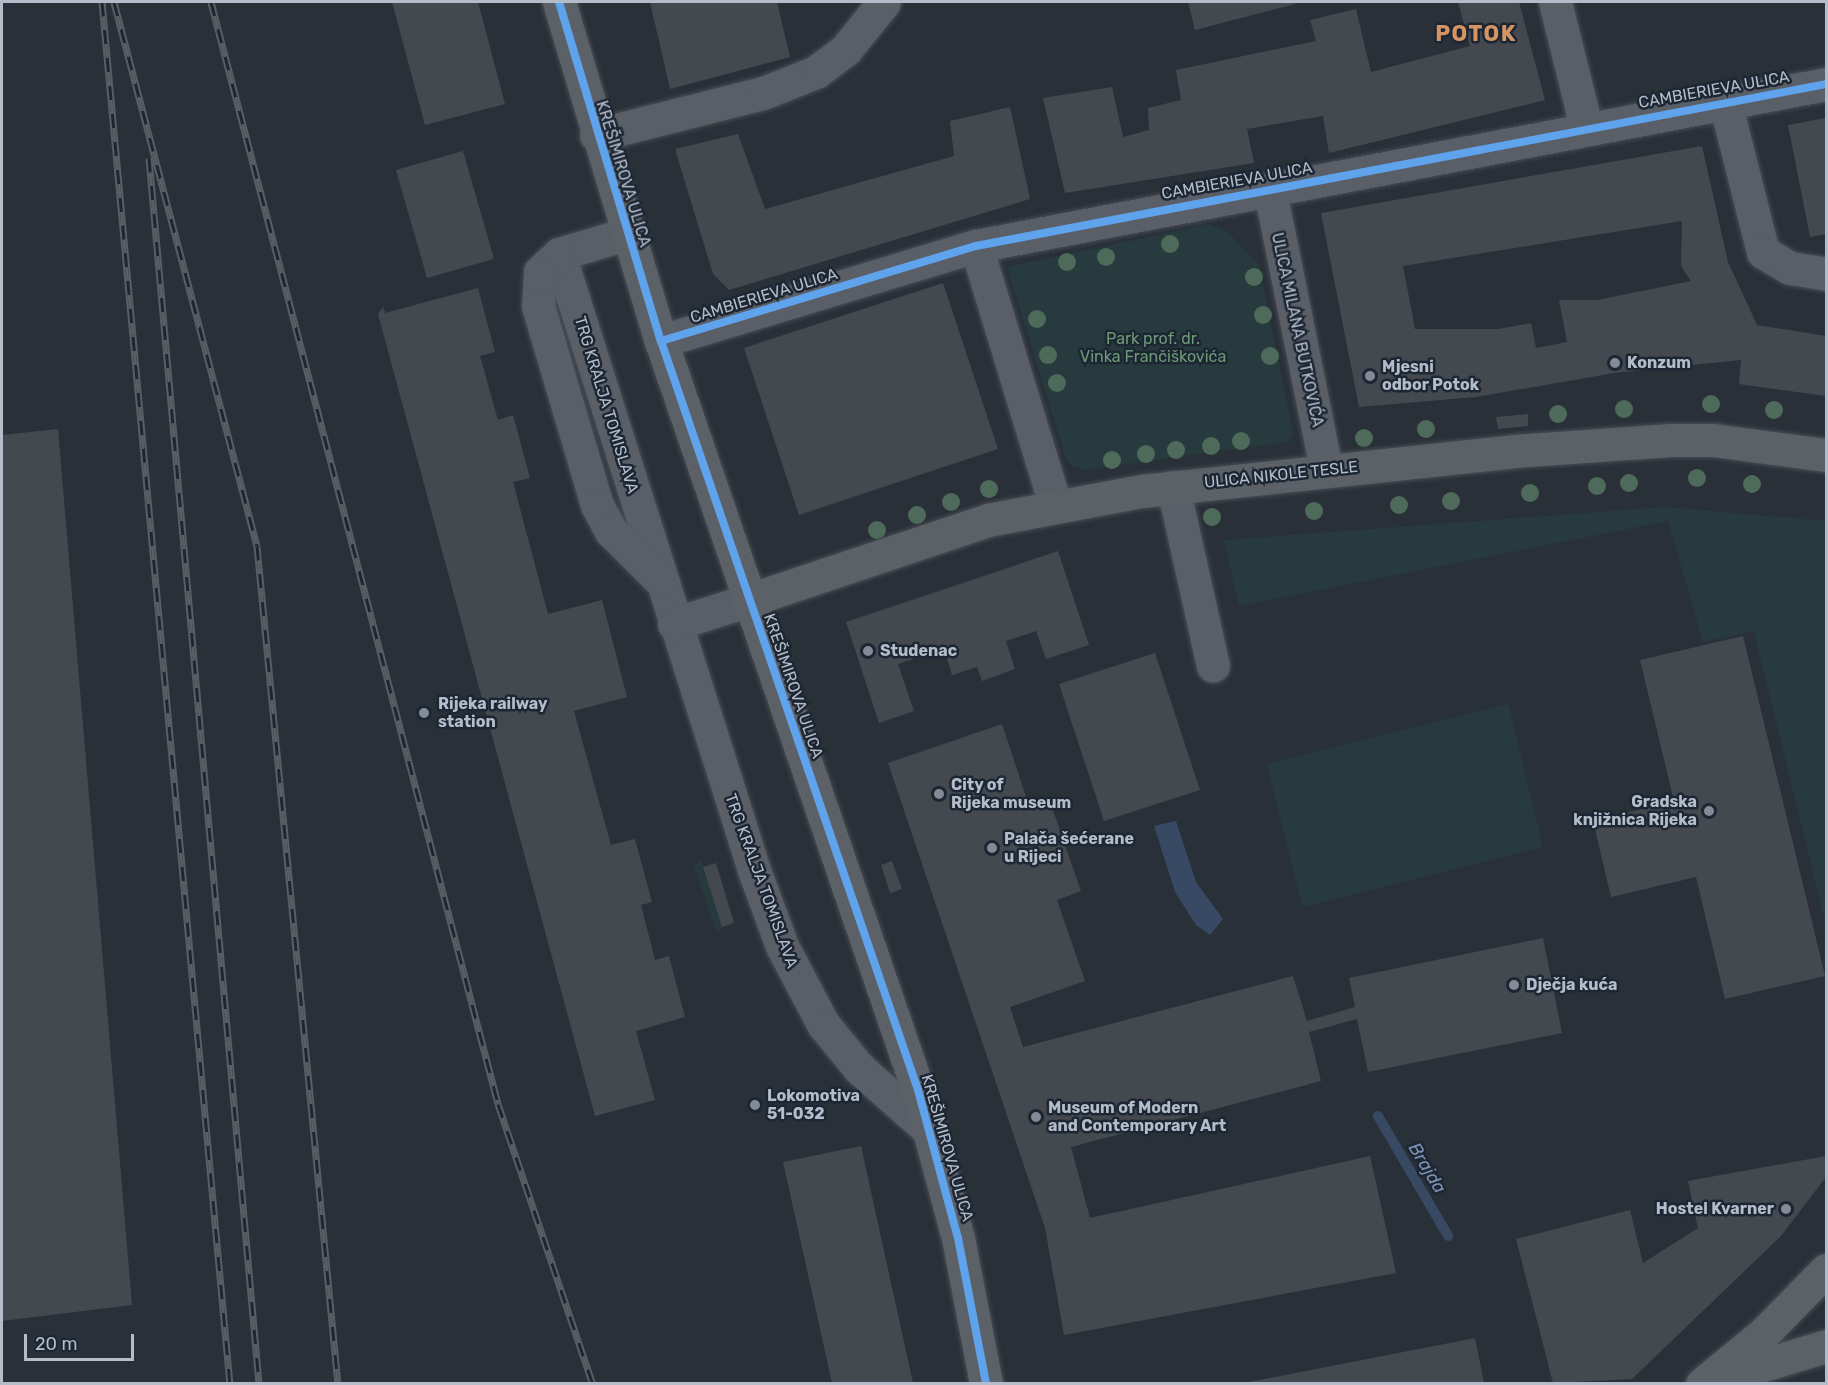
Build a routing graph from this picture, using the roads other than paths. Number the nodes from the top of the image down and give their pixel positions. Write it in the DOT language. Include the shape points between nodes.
graph roads {
  1 [pos="559,2"];
  2 [pos="884,2"];
  3 [pos="1555,2"];
  4 [pos="1827,84"];
  5 [pos="1725,102"];
  6 [pos="1586,126"];
  7 [pos="596,135"];
  8 [pos="1270,190"];
  9 [pos="626,234"];
  10 [pos="976,246"];
  11 [pos="1827,274"];
  12 [pos="661,341"];
  13 [pos="1827,455"];
  14 [pos="1326,469"];
  15 [pos="1173,487"];
  16 [pos="1055,504"];
  17 [pos="749,600"];
  18 [pos="674,624"];
  19 [pos="1213,666"];
  20 [pos="930,1131"];
  21 [pos="1827,1270"];
  22 [pos="1812,1298"];
  23 [pos="1827,1346"];
  24 [pos="986,1383"];
  25 [pos="1702,1383"];
  1 -- 7 [label="main road, KREŠIMIROVA ULICA"];
  2 -- 7 [label="street" via="846,49 816,72 763,93"];
  3 -- 6 [label="street"];
  4 -- 5 [label="street, CAMBIERIEVA ULICA"];
  5 -- 6 [label="street, CAMBIERIEVA ULICA"];
  5 -- 11 [label="street" via="1763,252 1790,268"];
  6 -- 8 [label="street, CAMBIERIEVA ULICA"];
  7 -- 9 [label="main road, KREŠIMIROVA ULICA"];
  8 -- 10 [label="street, CAMBIERIEVA ULICA"];
  8 -- 14 [label="street, ULICA MILANA BUTKOVIĆA"];
  9 -- 12 [label="main road, KREŠIMIROVA ULICA"];
  9 -- 18 [label="street, TRG KRALJA TOMISLAVA" via="553,259"];
  10 -- 12 [label="street, CAMBIERIEVA ULICA"];
  10 -- 16 [label="street"];
  12 -- 17 [label="main road, KREŠIMIROVA ULICA"];
  13 -- 14 [label="main road, ULICA NIKOLE TESLE" via="1713,440 1671,440"];
  14 -- 15 [label="main road, ULICA NIKOLE TESLE"];
  15 -- 16 [label="main road, ULICA NIKOLE TESLE"];
  15 -- 19 [label="street"];
  16 -- 17 [label="main road, ULICA NIKOLE TESLE" via="988,520"];
  17 -- 18 [label="street"];
  17 -- 20 [label="main road, KREŠIMIROVA ULICA"];
  18 -- 20 [label="street, TRG KRALJA TOMISLAVA" via="754,870 799,983 836,1043"];
  20 -- 24 [label="main road, KREŠIMIROVA ULICA"];
  21 -- 22 [label="main road"];
  22 -- 25 [label="main road"];
  23 -- 25 [label="main road"];
}
